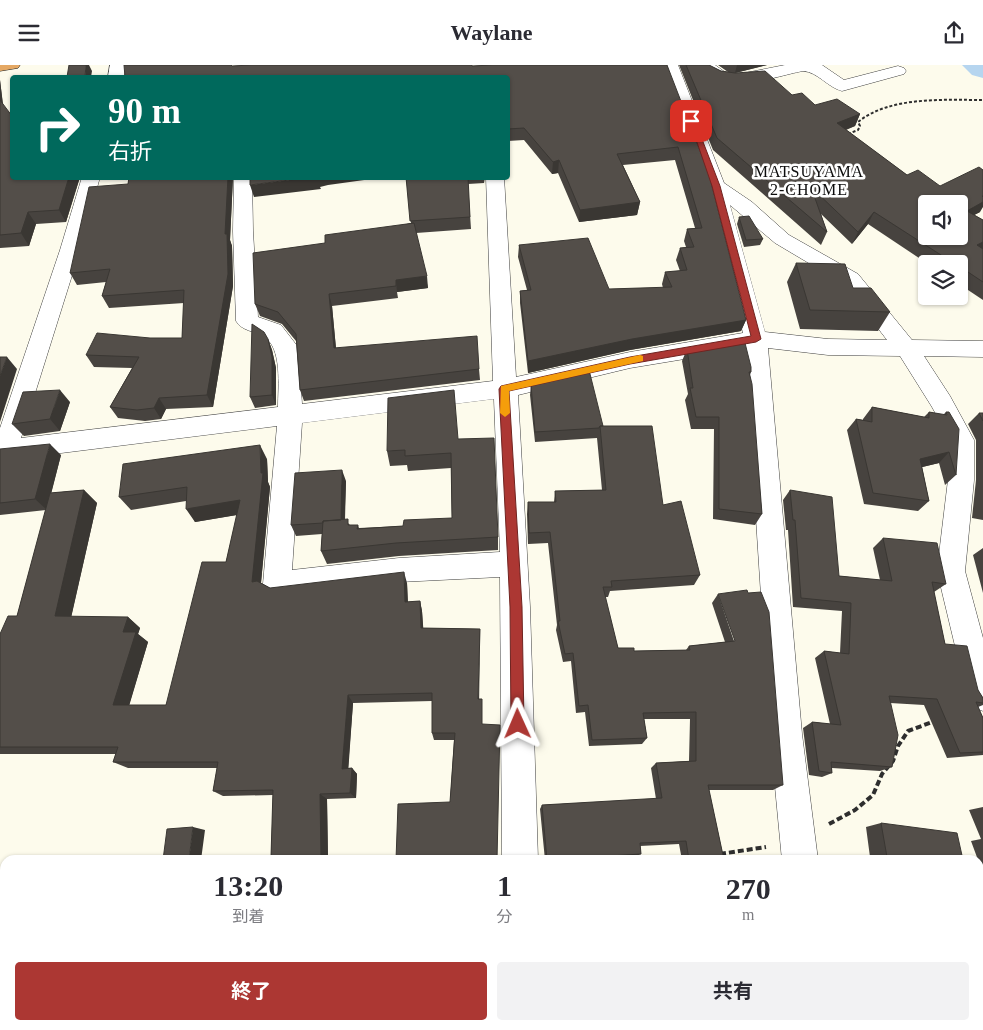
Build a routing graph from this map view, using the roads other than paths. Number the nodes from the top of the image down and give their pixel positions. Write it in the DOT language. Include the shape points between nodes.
graph roads {
  1 [pos="12,65"];
  2 [pos="670,65"];
  3 [pos="704,65"];
  4 [pos="0,66"];
  5 [pos="898,71"];
  6 [pos="90,180"];
  7 [pos="243,180"];
  8 [pos="495,180"];
  9 [pos="716,186"];
  10 [pos="756,339"];
  11 [pos="907,349"];
  12 [pos="983,349"];
  13 [pos="504,389"];
  14 [pos="290,414"];
  15 [pos="3,450"];
  16 [pos="513,563"];
  17 [pos="983,697"];
  18 [pos="799,851"];
  19 [pos="520,855"];
  1 -- 4 [label="highway"];
  2 -- 9 [label="street"];
  3 -- 5 [label="street" via="725,79 735,80 803,66 814,67 842,86"];
  6 -- 15 [label="street"];
  7 -- 14 [label="street" via="241,215 247,321 273,331 286,347"];
  8 -- 13 [label="street"];
  9 -- 10 [label="street"];
  9 -- 11 [label="street" via="745,206 782,239 852,279"];
  10 -- 11 [label="street" via="828,347"];
  10 -- 13 [label="street" via="630,360"];
  10 -- 18 [label="street" via="786,734"];
  11 -- 12 [label="street"];
  11 -- 17 [label="street" via="942,402 962,440 951,571"];
  13 -- 14 [label="street"];
  13 -- 16 [label="street"];
  14 -- 15 [label="street"];
  14 -- 16 [label="street" via="277,584 399,570"];
  16 -- 19 [label="street"];
}
